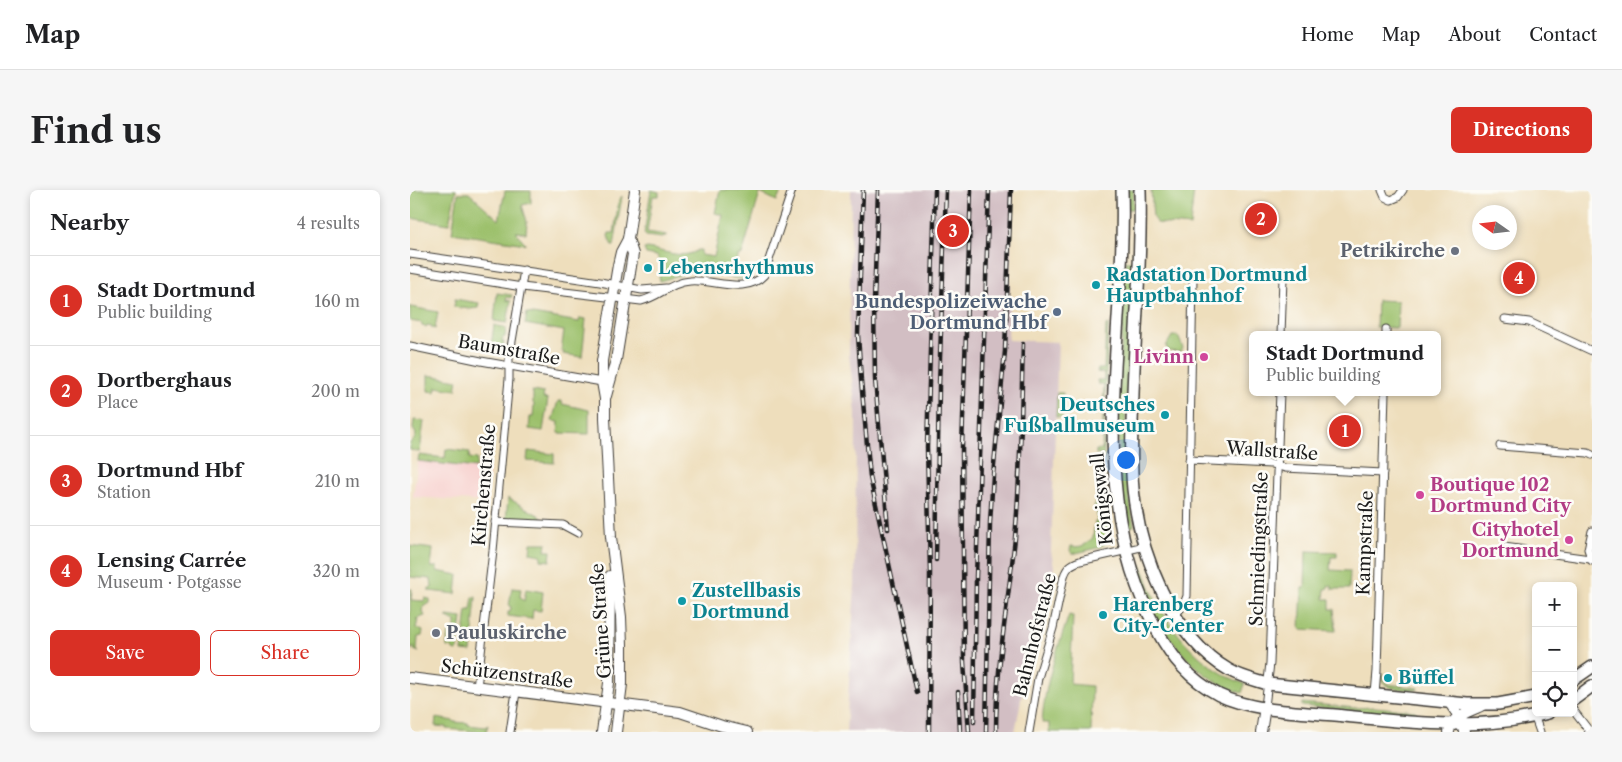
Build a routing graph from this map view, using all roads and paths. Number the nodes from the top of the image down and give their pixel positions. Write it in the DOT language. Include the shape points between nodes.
graph roads {
  1 [pos="635,190"];
  2 [pos="792,190"];
  3 [pos="1122,190"];
  4 [pos="1140,190"];
  5 [pos="1382,190"];
  6 [pos="1403,190"];
  7 [pos="628,239"];
  8 [pos="410,254"];
  9 [pos="410,269"];
  10 [pos="524,270"];
  11 [pos="1283,278"];
  12 [pos="1193,279"];
  13 [pos="614,285"];
  14 [pos="522,287"];
  15 [pos="628,288"];
  16 [pos="666,288"];
  17 [pos="612,298"];
  18 [pos="625,300"];
  19 [pos="1505,320"];
  20 [pos="1281,331"];
  21 [pos="410,346"];
  22 [pos="1592,351"];
  23 [pos="509,365"];
  24 [pos="602,382"];
  25 [pos="1280,396"];
  26 [pos="1385,396"];
  27 [pos="605,399"];
  28 [pos="1500,446"];
  29 [pos="1592,455"];
  30 [pos="1189,460"];
  31 [pos="1278,466"];
  32 [pos="1383,472"];
  33 [pos="496,522"];
  34 [pos="1592,530"];
  35 [pos="578,533"];
  36 [pos="611,537"];
  37 [pos="1145,546"];
  38 [pos="1504,547"];
  39 [pos="1125,551"];
  40 [pos="1591,561"];
  41 [pos="1175,615"];
  42 [pos="1592,667"];
  43 [pos="1577,677"];
  44 [pos="410,678"];
  45 [pos="1268,684"];
  46 [pos="1592,686"];
  47 [pos="477,687"];
  48 [pos="516,692"];
  49 [pos="1375,694"];
  50 [pos="1577,697"];
  51 [pos="1532,698"];
  52 [pos="1449,702"];
  53 [pos="607,703"];
  54 [pos="620,704"];
  55 [pos="1484,704"];
  56 [pos="1265,707"];
  57 [pos="1577,715"];
  58 [pos="1462,725"];
  59 [pos="1538,725"];
  60 [pos="1449,729"];
  61 [pos="510,732"];
  62 [pos="602,732"];
  63 [pos="616,732"];
  64 [pos="747,732"];
  65 [pos="1029,732"];
  66 [pos="1260,732"];
  67 [pos="1590,732"];
  1 -- 7 [label="main road"];
  2 -- 16 [label="street" via="764,275 756,283 744,286 689,280"];
  3 -- 39 [label="main road, Königswall" via="1113,446 1117,510"];
  4 -- 37 [label="main road, Königswall" via="1132,463 1133,490"];
  5 -- 6 [label="street" via="1391,200"];
  7 -- 13 [label="main road, Grüne Straße" via="621,252"];
  7 -- 15 [label="main road, Grüne Straße" via="633,254"];
  8 -- 10 [label="street"];
  9 -- 14 [label="street"];
  10 -- 13 [label="street"];
  10 -- 14 [label="street, Kirchenstraße"];
  11 -- 20 [label="street"];
  12 -- 30 [label="street"];
  13 -- 15 [label="street"];
  13 -- 17 [label="main road, Grüne Straße"];
  14 -- 17 [label="street"];
  14 -- 23 [label="street, Kirchenstraße"];
  15 -- 16 [label="street"];
  15 -- 18 [label="main road, Grüne Straße"];
  16 -- 18 [label="street" via="649,300"];
  17 -- 18 [label="street"];
  17 -- 24 [label="main road, Grüne Straße"];
  18 -- 27 [label="main road, Grüne Straße" via="616,360"];
  19 -- 22 [label="street" via="1529,322"];
  21 -- 23 [label="street, Baumstraße"];
  23 -- 24 [label="street, Baumstraße"];
  23 -- 33 [label="street, Kirchenstraße"];
  24 -- 27 [label="main road, Grüne Straße"];
  25 -- 31 [label="street, Schmiedingstraße"];
  26 -- 32 [label="street, Kampstraße"];
  27 -- 36 [label="main road, Grüne Straße"];
  28 -- 29 [label="street"];
  30 -- 31 [label="street, Wallstraße"];
  30 -- 41 [label="street" via="1187,596"];
  31 -- 32 [label="street, Wallstraße"];
  31 -- 45 [label="street, Schmiedingstraße"];
  32 -- 49 [label="street, Kampstraße"];
  33 -- 35 [label="street" via="563,525"];
  33 -- 47 [label="street, Kirchenstraße"];
  34 -- 40 [label="street" via="1588,549"];
  36 -- 53 [label="main road, Grüne Straße"];
  36 -- 54 [label="main road, Grüne Straße" via="622,636"];
  37 -- 39 [label="street, Bahnhofstraße"];
  37 -- 41 [label="main road, Königswall"];
  38 -- 40 [label="street"];
  39 -- 56 [label="main road, Königswall" via="1149,615 1170,654 1182,668 1196,681 1222,696"];
  39 -- 65 [label="street, Bahnhofstraße" via="1073,563 1067,568 1038,678"];
  41 -- 45 [label="main road, Königswall" via="1217,663 1239,675"];
  42 -- 43 [label="main road"];
  44 -- 47 [label="main road, Schützenstraße"];
  45 -- 49 [label="main road, Königswall"];
  45 -- 56 [label="street, Schmiedingstraße"];
  46 -- 50 [label="main road"];
  47 -- 48 [label="main road, Schützenstraße"];
  48 -- 53 [label="main road, Schützenstraße"];
  48 -- 61 [label="street"];
  49 -- 52 [label="main road, Königswall"];
  51 -- 55 [label="main road, Königswall"];
  52 -- 55 [label="main road, Königswall"];
  52 -- 58 [label="main road"];
  53 -- 54 [label="main road, Schützenstraße"];
  53 -- 62 [label="main road, Grüne Straße"];
  54 -- 63 [label="main road, Grüne Straße"];
  54 -- 64 [label="main road, Schützenstraße" via="686,713"];
  55 -- 58 [label="main road"];
  56 -- 60 [label="main road, Königswall"];
  56 -- 66 [label="main road"];
  57 -- 67 [label="street"];
  58 -- 59 [label="main road, Königswall"];
  58 -- 60 [label="main road, Königswall"];
}
